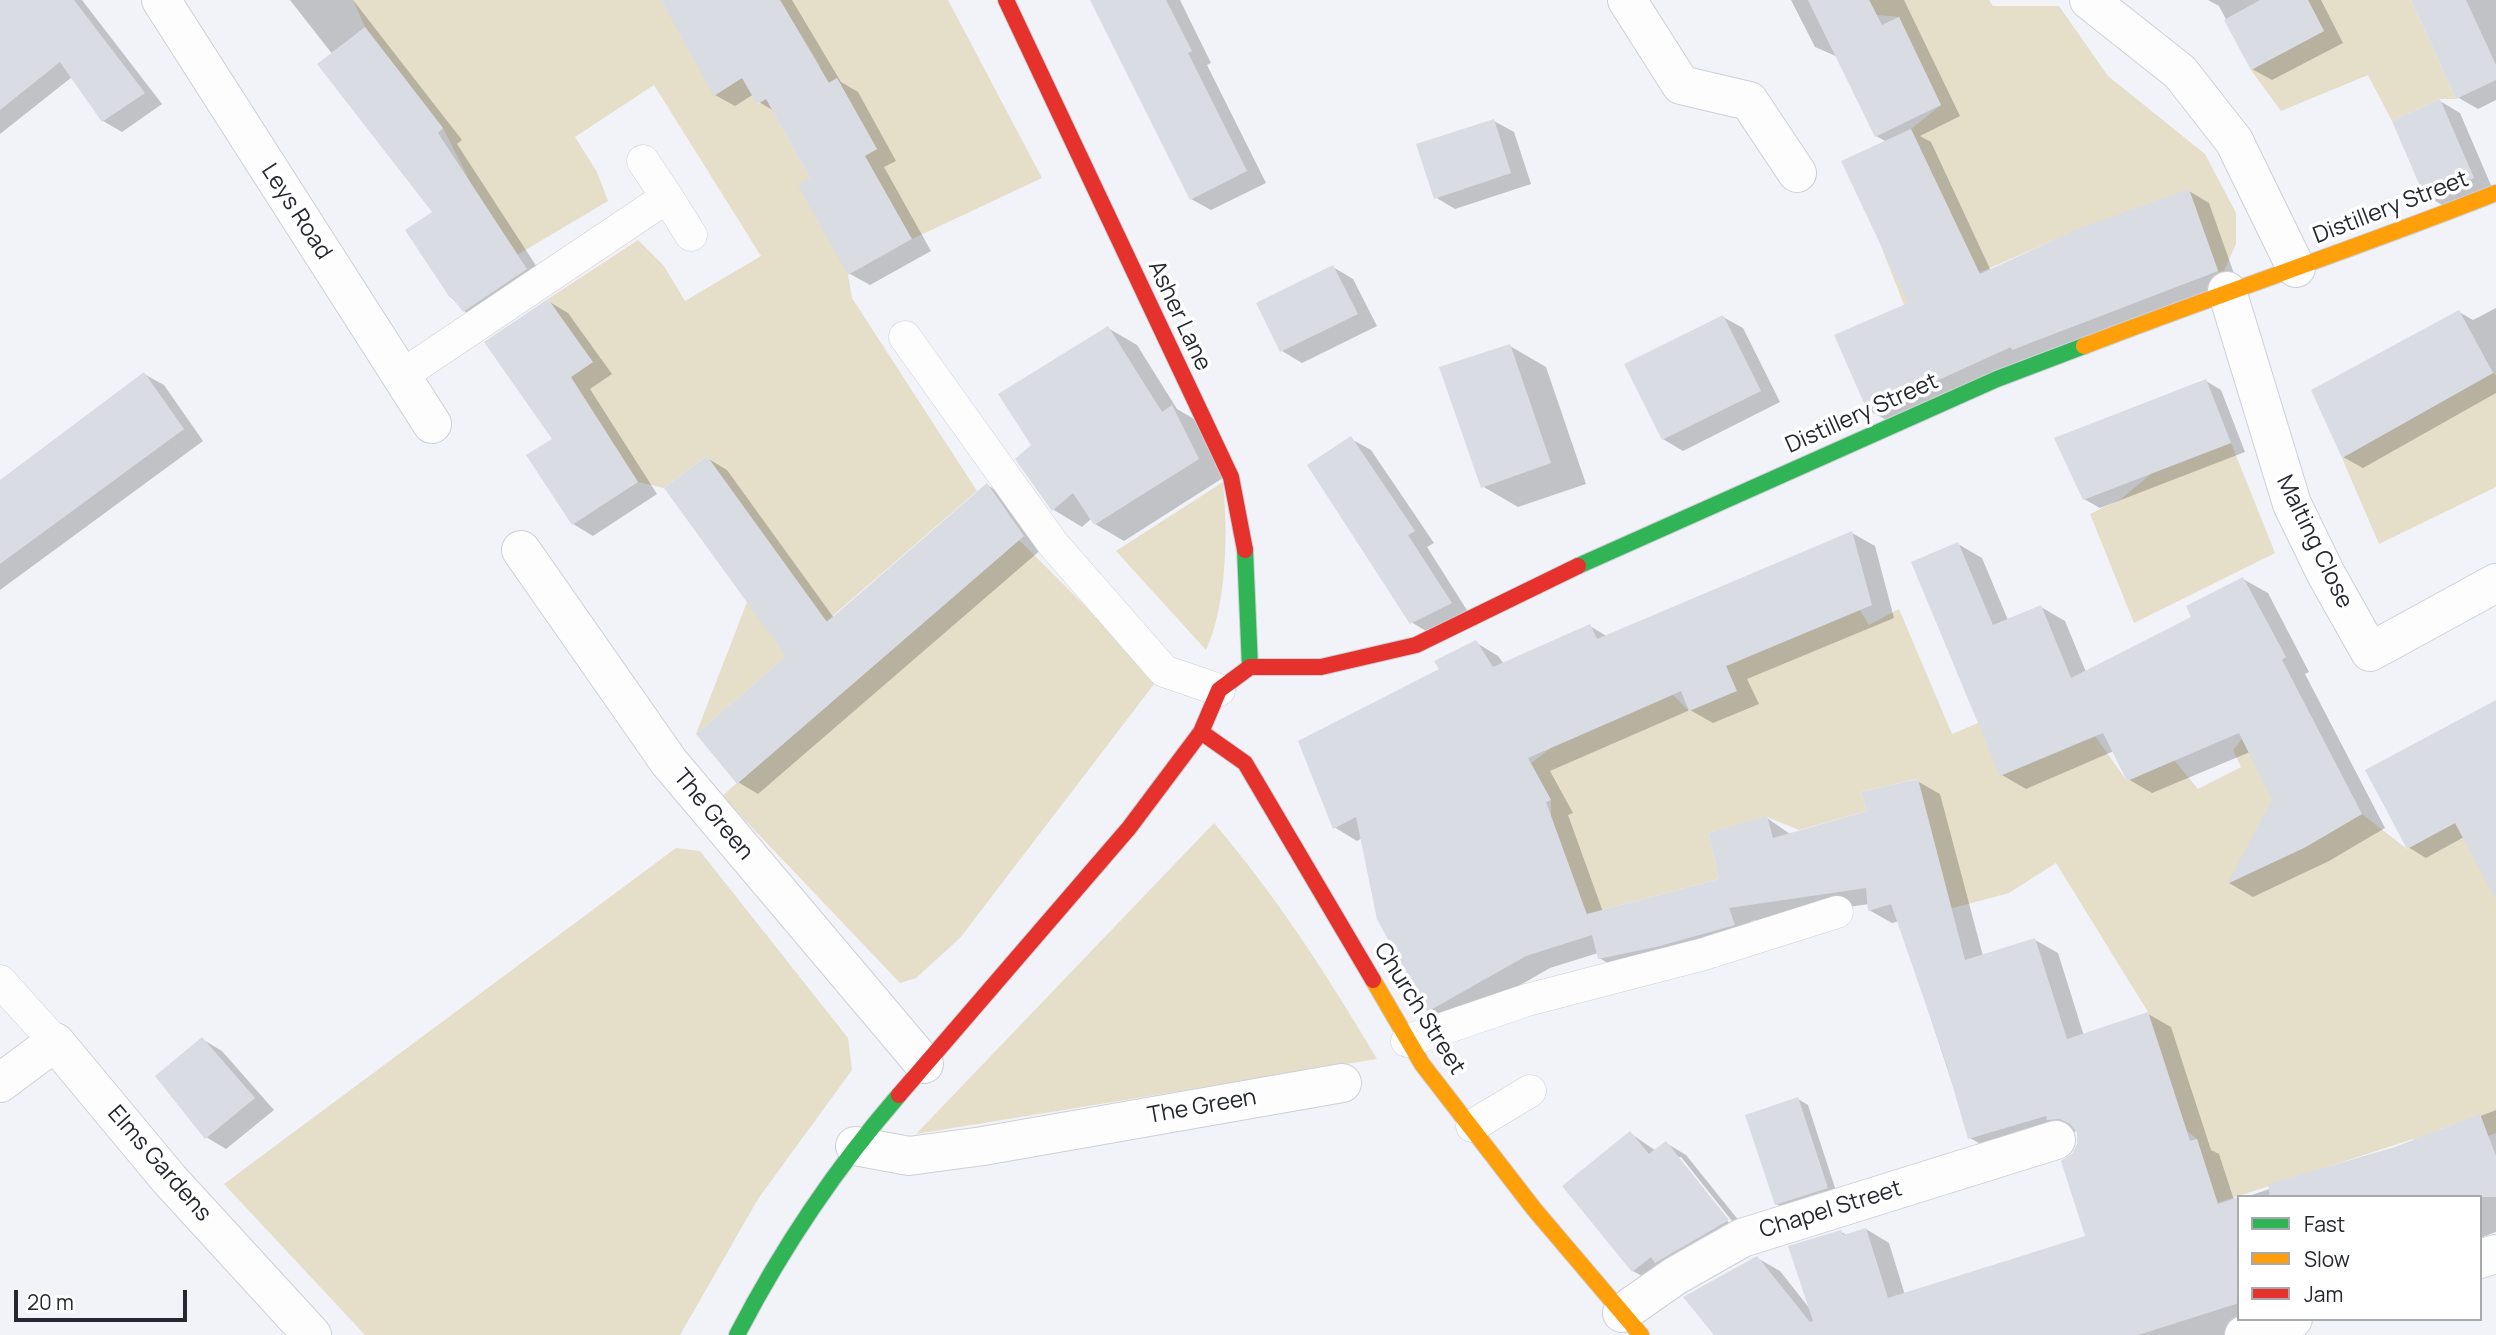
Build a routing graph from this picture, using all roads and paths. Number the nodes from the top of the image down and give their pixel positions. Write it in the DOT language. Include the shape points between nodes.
graph roads {
  1 [pos="161,0"];
  2 [pos="1006,0"];
  3 [pos="1627,0"];
  4 [pos="2089,0"];
  5 [pos="643,162"];
  6 [pos="1797,173"];
  7 [pos="2496,193"];
  8 [pos="667,197"];
  9 [pos="691,235"];
  10 [pos="2296,268"];
  11 [pos="2227,291"];
  12 [pos="905,337"];
  13 [pos="401,376"];
  14 [pos="432,424"];
  15 [pos="521,550"];
  16 [pos="2496,583"];
  17 [pos="1250,667"];
  18 [pos="1219,690"];
  19 [pos="1201,732"];
  20 [pos="1838,912"];
  21 [pos="0,981"];
  22 [pos="1407,1041"];
  23 [pos="55,1042"];
  24 [pos="924,1064"];
  25 [pos="0,1083"];
  26 [pos="1342,1083"];
  27 [pos="1530,1091"];
  28 [pos="1472,1126"];
  29 [pos="2056,1140"];
  30 [pos="855,1146"];
  31 [pos="2287,1321"];
  32 [pos="1632,1324"];
  33 [pos="312,1335"];
  34 [pos="737,1335"];
  35 [pos="2244,1335"];
  1 -- 13 [label="street, Leys Road"];
  2 -- 17 [label="street, Asher Lane" via="1231,477 1245,538"];
  3 -- 6 [label="street" via="1682,85 1749,101"];
  4 -- 10 [label="street" via="2180,72 2234,141"];
  5 -- 8 [label="lane"];
  7 -- 10 [label="street, Distillery Street"];
  8 -- 9 [label="lane"];
  8 -- 13 [label="lane"];
  10 -- 11 [label="street, Distillery Street"];
  11 -- 16 [label="street, Malting Close" via="2292,504 2370,652"];
  11 -- 17 [label="street, Distillery Street" via="1997,379 1617,547 1416,645 1321,667"];
  12 -- 18 [label="lane" via="1053,544 1164,671"];
  13 -- 14 [label="street, Leys Road"];
  15 -- 24 [label="street, The Green" via="669,762"];
  17 -- 18 [label="street"];
  18 -- 19 [label="street"];
  19 -- 22 [label="street, Church Street" via="1245,763"];
  19 -- 24 [label="street" via="1129,828"];
  20 -- 22 [label="lane" via="1704,954 1527,1000"];
  21 -- 23 [label="lane"];
  22 -- 28 [label="street, Church Street"];
  23 -- 25 [label="street"];
  23 -- 33 [label="street, Elms Gardens" via="169,1179"];
  24 -- 30 [label="street"];
  26 -- 30 [label="street, The Green" via="909,1156"];
  27 -- 28 [label="lane"];
  28 -- 32 [label="street, Church Street" via="1534,1209"];
  29 -- 32 [label="street, Chapel Street" via="1742,1238 1675,1276"];
  30 -- 34 [label="street" via="774,1264"];
  31 -- 35 [label="street"];
}
